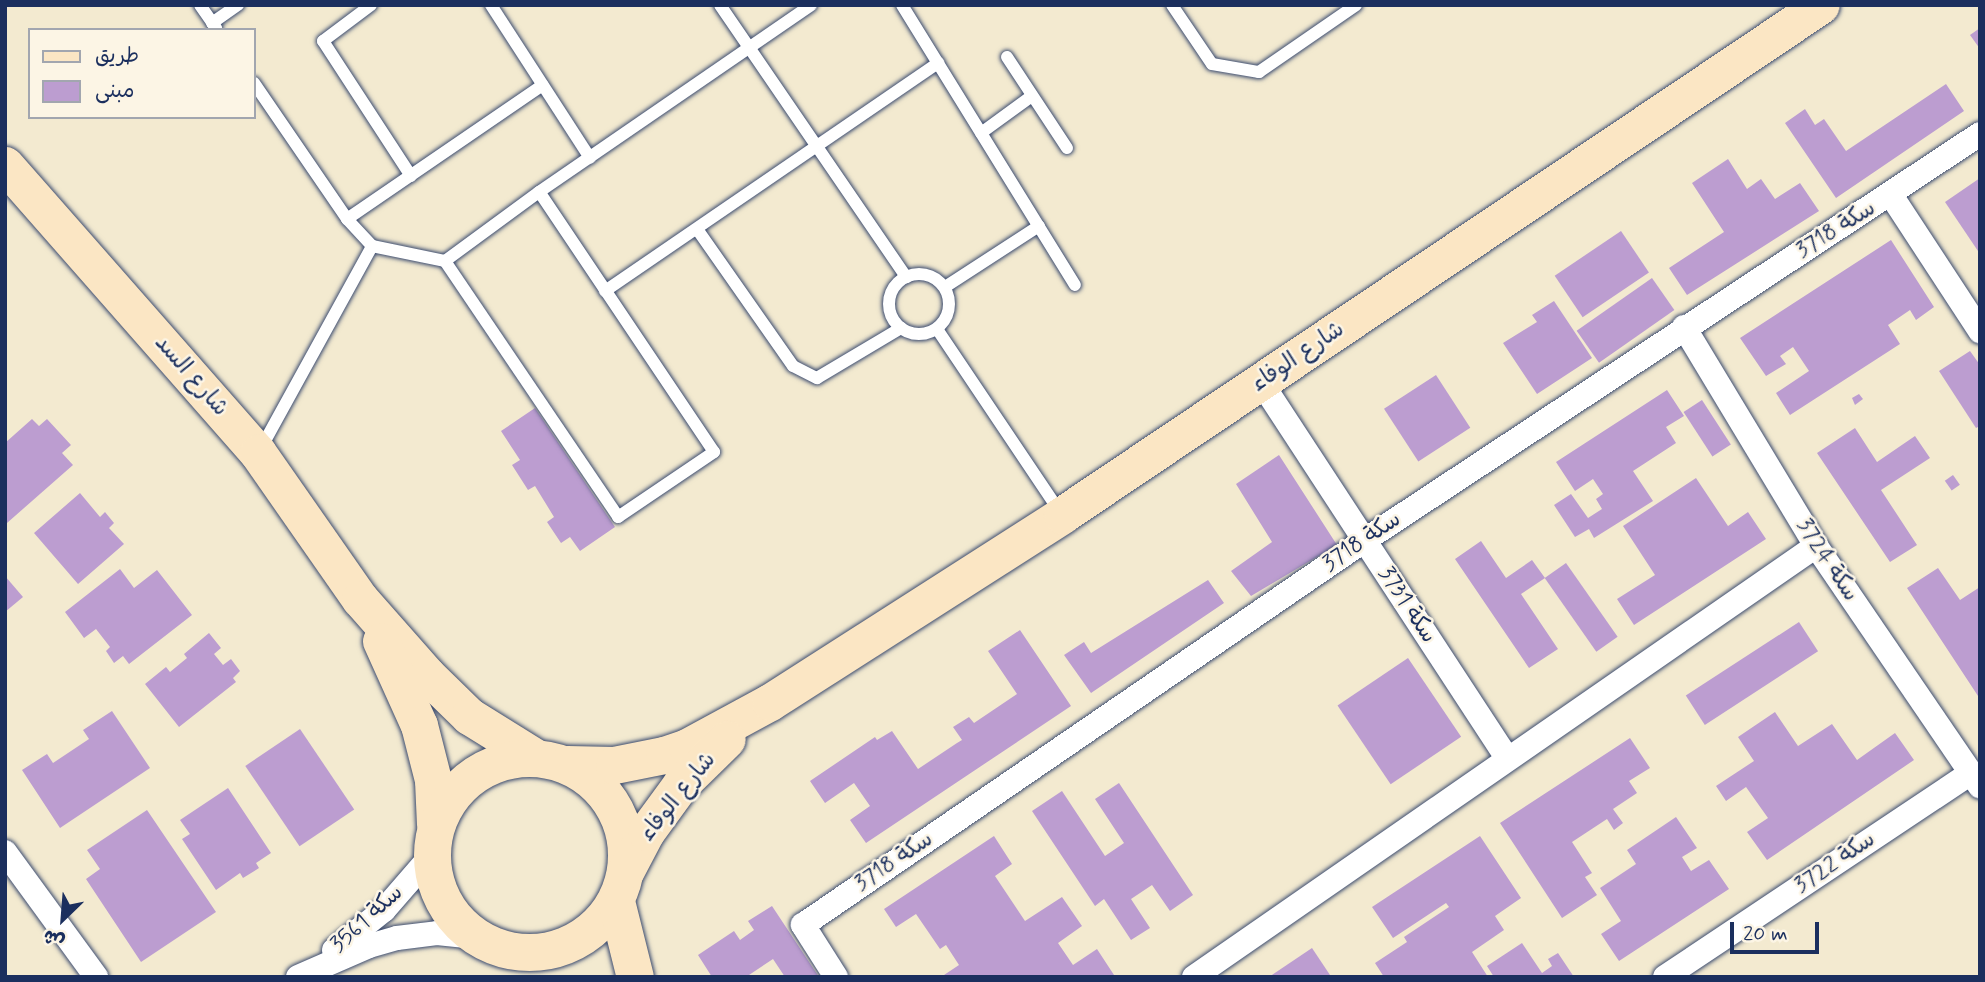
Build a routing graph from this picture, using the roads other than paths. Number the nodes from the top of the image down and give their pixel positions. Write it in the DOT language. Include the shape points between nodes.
graph roads {
  1 [pos="200,5"];
  2 [pos="238,5"];
  3 [pos="370,5"];
  4 [pos="491,5"];
  5 [pos="720,5"];
  6 [pos="811,5"];
  7 [pos="902,5"];
  8 [pos="1172,5"];
  9 [pos="1356,5"];
  10 [pos="1822,5"];
  11 [pos="215,27"];
  12 [pos="749,49"];
  13 [pos="1007,57"];
  14 [pos="938,63"];
  15 [pos="543,85"];
  16 [pos="256,86"];
  17 [pos="1032,96"];
  18 [pos="981,133"];
  19 [pos="1980,134"];
  20 [pos="1067,148"];
  21 [pos="816,149"];
  22 [pos="590,158"];
  23 [pos="5,165"];
  24 [pos="411,176"];
  25 [pos="539,192"];
  26 [pos="1891,195"];
  27 [pos="347,219"];
  28 [pos="1040,226"];
  29 [pos="697,229"];
  30 [pos="372,246"];
  31 [pos="445,261"];
  32 [pos="906,276"];
  33 [pos="1075,285"];
  34 [pos="945,287"];
  35 [pos="605,290"];
  36 [pos="1684,327"];
  37 [pos="901,328"];
  38 [pos="937,329"];
  39 [pos="1980,331"];
  40 [pos="1261,382"];
  41 [pos="258,453"];
  42 [pos="1062,515"];
  43 [pos="1365,540"];
  44 [pos="1816,546"];
  45 [pos="360,599"];
  46 [pos="770,702"];
  47 [pos="1507,758"];
  48 [pos="551,761"];
  49 [pos="1975,779"];
  50 [pos="433,840"];
  51 [pos="5,852"];
  52 [pos="621,886"];
  53 [pos="490,943"];
  54 [pos="96,977"];
  55 [pos="298,977"];
  56 [pos="557,977"];
  57 [pos="635,977"];
  58 [pos="836,977"];
  59 [pos="1194,977"];
  60 [pos="1665,977"];
  1 -- 11 [label="lane"];
  2 -- 11 [label="lane"];
  3 -- 24 [label="lane" via="323,41"];
  4 -- 15 [label="lane"];
  5 -- 12 [label="lane"];
  6 -- 12 [label="lane"];
  7 -- 14 [label="lane"];
  8 -- 9 [label="lane" via="1212,64 1259,72"];
  10 -- 40 [label="street, شارع الوفاء"];
  12 -- 21 [label="lane"];
  12 -- 22 [label="lane"];
  13 -- 17 [label="lane"];
  14 -- 18 [label="lane"];
  14 -- 21 [label="lane"];
  15 -- 22 [label="lane"];
  15 -- 24 [label="lane"];
  16 -- 27 [label="lane"];
  17 -- 18 [label="lane"];
  17 -- 20 [label="lane"];
  18 -- 28 [label="lane"];
  19 -- 26 [label="street, سكة 3718"];
  21 -- 29 [label="lane"];
  21 -- 32 [label="lane"];
  22 -- 25 [label="lane"];
  23 -- 41 [label="street, شارع السد"];
  24 -- 27 [label="lane"];
  25 -- 31 [label="lane"];
  25 -- 35 [label="lane"];
  26 -- 36 [label="street, سكة 3718"];
  26 -- 39 [label="street"];
  27 -- 30 [label="lane"];
  28 -- 33 [label="lane"];
  28 -- 34 [label="lane"];
  29 -- 35 [label="lane"];
  29 -- 37 [label="lane" via="793,366 817,377"];
  30 -- 31 [label="lane"];
  30 -- 41 [label="lane"];
  31 -- 35 [label="lane" via="618,517 714,452"];
  32 -- 34 [label="lane" via="934,277"];
  32 -- 37 [label="lane" via="890,295 889,307"];
  34 -- 38 [label="lane" via="949,310"];
  36 -- 43 [label="street, سكة 3718"];
  36 -- 44 [label="street, سكة 3724"];
  37 -- 38 [label="lane" via="925,334"];
  38 -- 42 [label="lane"];
  40 -- 42 [label="street, شارع الوفاء"];
  40 -- 43 [label="street, سكة 3731"];
  41 -- 45 [label="street, شارع السد"];
  42 -- 46 [label="street, شارع الوفاء"];
  43 -- 47 [label="street, سكة 3731"];
  43 -- 58 [label="street, سكة 3718" via="803,925"];
  44 -- 47 [label="street"];
  44 -- 49 [label="street, سكة 3724"];
  45 -- 48 [label="street, شارع السد" via="468,716"];
  45 -- 50 [label="street, شارع السد" via="419,725 433,780"];
  46 -- 48 [label="street, شارع الوفاء" via="687,747 664,754 614,765"];
  46 -- 52 [label="street, شارع الوفاء" via="694,770 646,832"];
  47 -- 59 [label="street"];
  48 -- 50 [label="street" via="502,760 474,774 450,796"];
  48 -- 52 [label="street" via="594,782 615,807 626,838"];
  49 -- 60 [label="street, سكة 3722"];
  50 -- 53 [label="street" via="436,887 452,915"];
  50 -- 55 [label="street, سكة 3561" via="384,910"];
  51 -- 54 [label="street"];
  52 -- 53 [label="street" via="596,926 569,945 537,952"];
  52 -- 57 [label="street"];
  53 -- 55 [label="street, سكة 3561" via="437,933 397,938"];
  53 -- 56 [label="street"];
}
